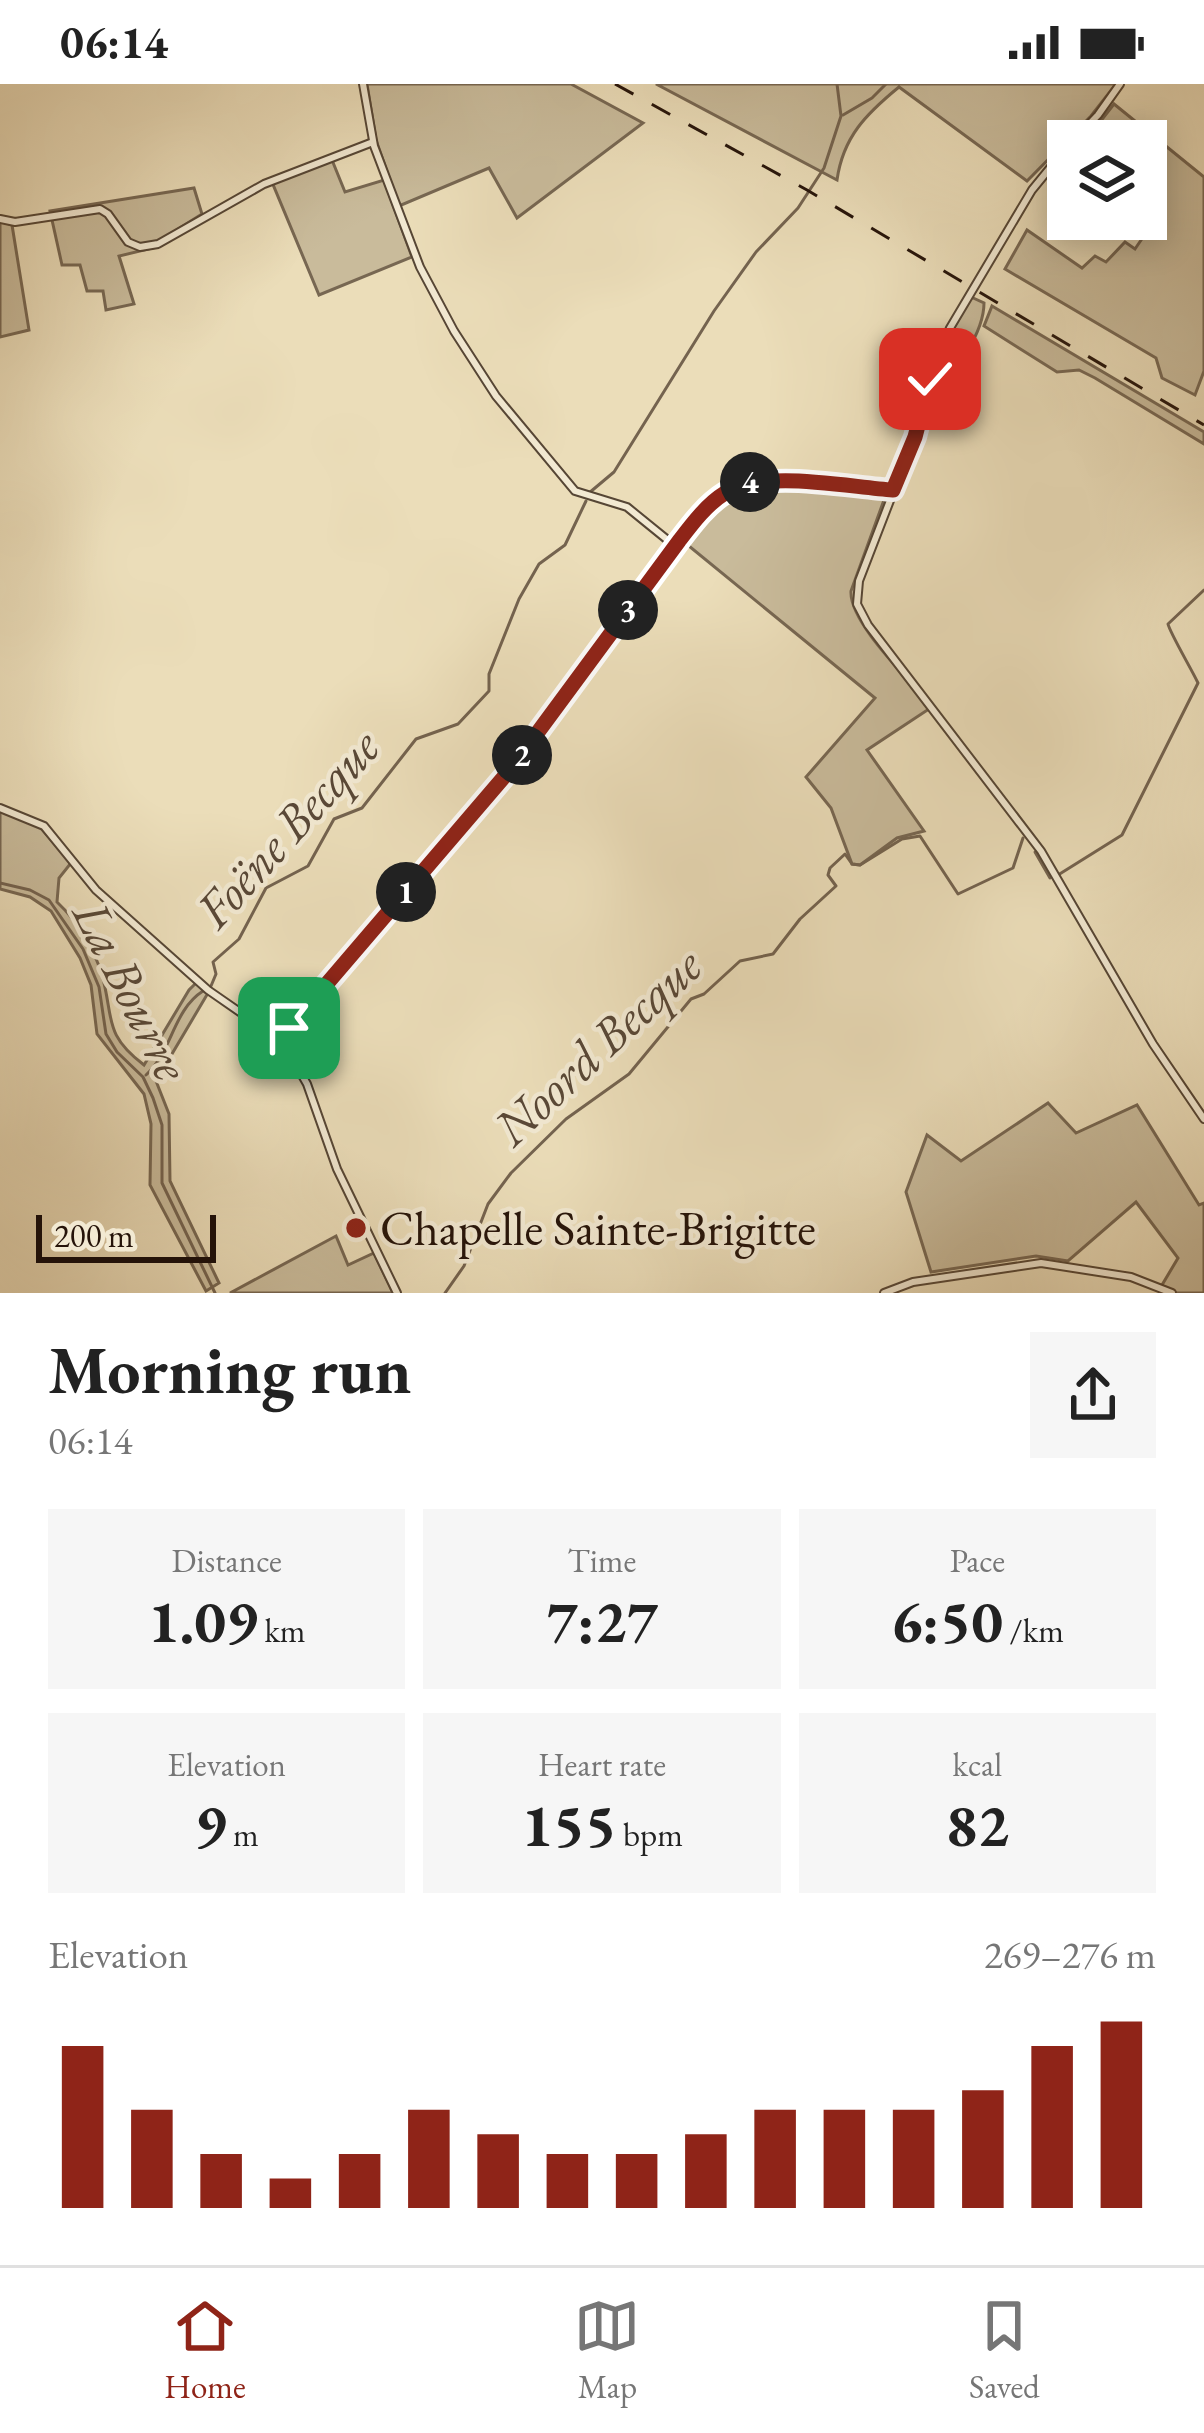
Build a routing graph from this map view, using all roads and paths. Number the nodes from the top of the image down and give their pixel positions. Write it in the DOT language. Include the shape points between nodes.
graph roads {
  1 [pos="363,84"];
  2 [pos="1120,84"];
  3 [pos="1093,120"];
  4 [pos="373,142"];
  5 [pos="1047,172"];
  6 [pos="0,219"];
  7 [pos="893,490"];
  8 [pos="675,546"];
  9 [pos="0,808"];
  10 [pos="279,1038"];
  11 [pos="1204,1119"];
  12 [pos="397,1293"];
  13 [pos="884,1293"];
  14 [pos="1172,1293"];
  1 -- 4 [label="street"];
  2 -- 3 [label="street"];
  4 -- 6 [label="street" via="263,184 151,246 128,242 97,208"];
  4 -- 8 [label="street" via="432,292 504,407 575,491 627,506"];
  5 -- 7 [label="street" via="950,328"];
  7 -- 8 [label="street" via="752,482 716,500"];
  7 -- 11 [label="street" via="858,585 859,610 1036,844"];
  8 -- 10 [label="street" via="510,770"];
  9 -- 10 [label="street" via="44,826 96,890 208,990"];
  10 -- 12 [label="street" via="308,1084 337,1169"];
  13 -- 14 [label="street" via="1047,1263"];
}
